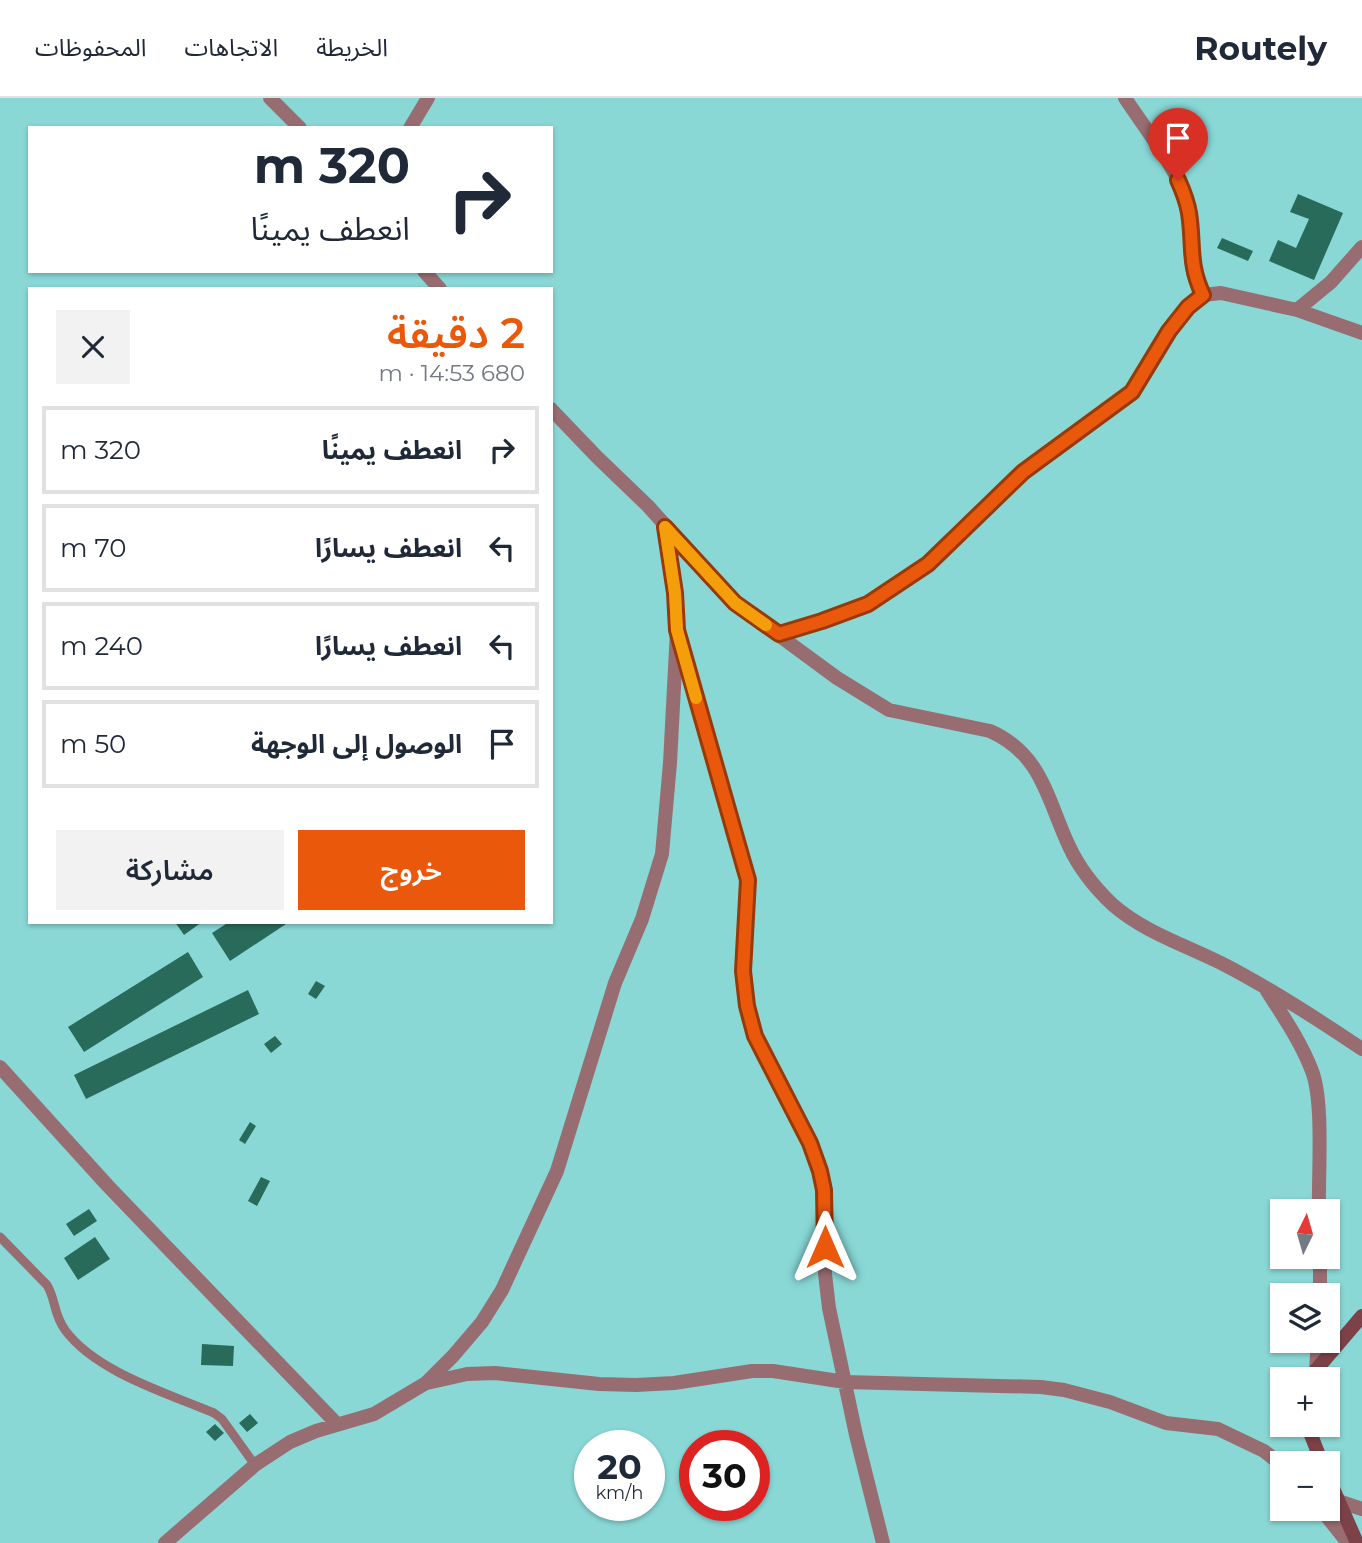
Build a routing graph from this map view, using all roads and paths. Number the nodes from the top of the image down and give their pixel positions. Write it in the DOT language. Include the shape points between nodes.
graph roads {
  1 [pos="270,98"];
  2 [pos="428,98"];
  3 [pos="1125,98"];
  4 [pos="298,126"];
  5 [pos="411,126"];
  6 [pos="1362,247"];
  7 [pos="426,273"];
  8 [pos="438,287"];
  9 [pos="1203,295"];
  10 [pos="1297,310"];
  11 [pos="1362,333"];
  12 [pos="553,410"];
  13 [pos="665,527"];
  14 [pos="677,630"];
  15 [pos="779,634"];
  16 [pos="1263,985"];
  17 [pos="1362,1049"];
  18 [pos="0,1067"];
  19 [pos="1319,1199"];
  20 [pos="0,1237"];
  21 [pos="1362,1316"];
  22 [pos="1320,1367"];
  23 [pos="845,1382"];
  24 [pos="426,1383"];
  25 [pos="337,1424"];
  26 [pos="1270,1456"];
  27 [pos="255,1465"];
  28 [pos="1340,1502"];
  29 [pos="1340,1506"];
  30 [pos="1362,1509"];
  31 [pos="1330,1521"];
  32 [pos="165,1543"];
  33 [pos="883,1543"];
  34 [pos="1348,1543"];
  35 [pos="1356,1543"];
  1 -- 4 [label="street"];
  2 -- 5 [label="street"];
  3 -- 9 [label="street" via="1185,197 1194,276"];
  6 -- 10 [label="street" via="1331,282"];
  7 -- 8 [label="street"];
  9 -- 10 [label="street" via="1221,293"];
  9 -- 15 [label="street" via="1169,331 1132,392 1023,472 928,564 868,604"];
  10 -- 11 [label="street"];
  12 -- 13 [label="street"];
  13 -- 14 [label="street"];
  13 -- 15 [label="street" via="735,603"];
  14 -- 23 [label="street" via="748,880 743,971 747,1006 755,1036 820,1171 829,1308"];
  14 -- 24 [label="street" via="662,854 645,909 615,983 557,1171 516,1261 482,1322"];
  15 -- 16 [label="street" via="889,710 973,726 1004,737 1027,757 1088,879 1114,906 1149,929"];
  16 -- 17 [label="street"];
  16 -- 19 [label="street" via="1313,1072"];
  18 -- 25 [label="street"];
  20 -- 27 [label="lane" via="47,1285 58,1320 77,1343 149,1387 214,1413"];
  21 -- 22 [label="street"];
  23 -- 24 [label="street" via="752,1371 636,1385 495,1373"];
  23 -- 26 [label="street" via="1064,1390 1166,1423 1218,1429"];
  23 -- 33 [label="street"];
  24 -- 25 [label="street" via="374,1414"];
  25 -- 27 [label="street" via="290,1442"];
  27 -- 32 [label="street"];
  28 -- 30 [label="street"];
  29 -- 35 [label="street"];
  31 -- 34 [label="street"];
}
